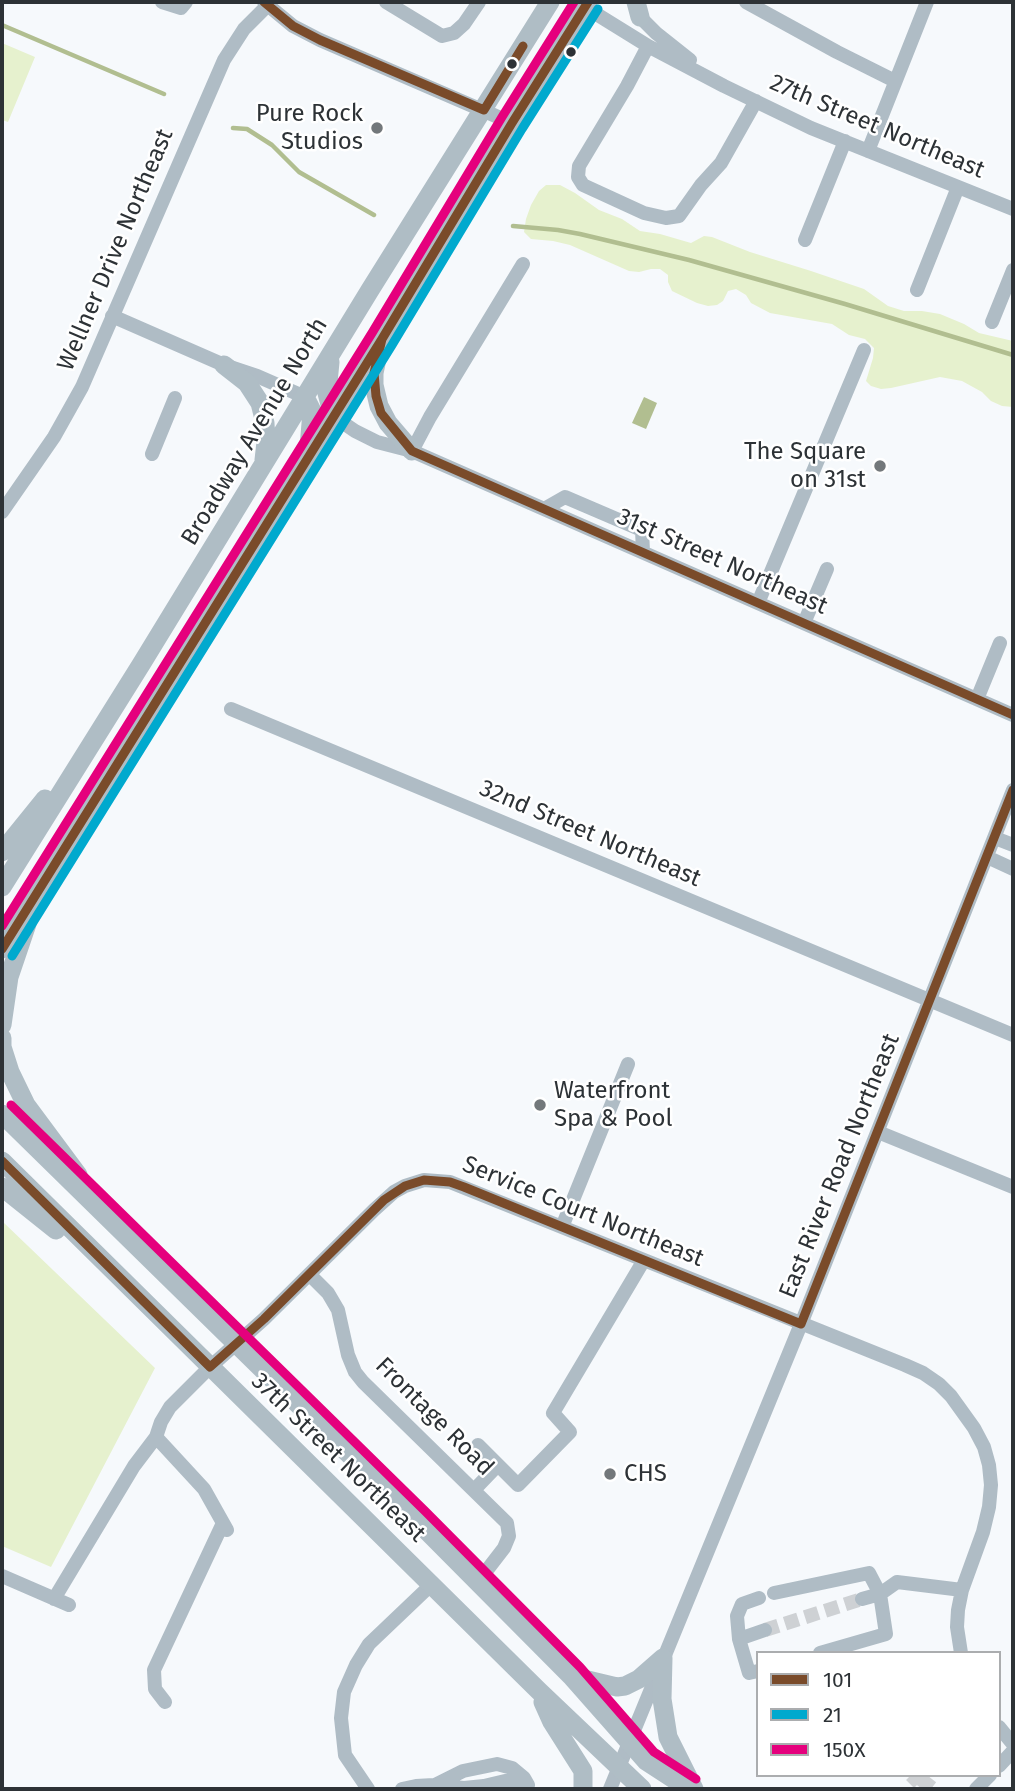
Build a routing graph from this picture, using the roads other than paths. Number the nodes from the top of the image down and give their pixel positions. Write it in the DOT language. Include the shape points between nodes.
graph roads {
  1 [pos="162,2"];
  2 [pos="186,2"];
  3 [pos="386,2"];
  4 [pos="479,2"];
  5 [pos="550,2"];
  6 [pos="746,2"];
  7 [pos="926,2"];
  8 [pos="268,3"];
  9 [pos="584,4"];
  10 [pos="638,9"];
  11 [pos="648,46"];
  12 [pos="895,81"];
  13 [pos="724,86"];
  14 [pos="756,102"];
  15 [pos="484,110"];
  16 [pos="512,123"];
  17 [pos="845,141"];
  18 [pos="868,151"];
  19 [pos="958,187"];
  20 [pos="1013,209"];
  21 [pos="805,240"];
  22 [pos="523,264"];
  23 [pos="1013,270"];
  24 [pos="917,290"];
  25 [pos="112,316"];
  26 [pos="992,322"];
  27 [pos="382,339"];
  28 [pos="864,350"];
  29 [pos="331,354"];
  30 [pos="225,365"];
  31 [pos="175,397"];
  32 [pos="305,397"];
  33 [pos="333,416"];
  34 [pos="412,452"];
  35 [pos="152,454"];
  36 [pos="308,456"];
  37 [pos="264,464"];
  38 [pos="2,512"];
  39 [pos="827,569"];
  40 [pos="758,603"];
  41 [pos="804,623"];
  42 [pos="1000,643"];
  43 [pos="977,699"];
  44 [pos="231,709"];
  45 [pos="1013,715"];
  46 [pos="102,727"];
  47 [pos="1013,790"];
  48 [pos="995,838"];
  49 [pos="1013,845"];
  50 [pos="2,852"];
  51 [pos="987,858"];
  52 [pos="1013,869"];
  53 [pos="42,884"];
  54 [pos="2,887"];
  55 [pos="2,949"];
  56 [pos="931,1001"];
  57 [pos="2,1025"];
  58 [pos="1013,1035"];
  59 [pos="2,1038"];
  60 [pos="628,1064"];
  61 [pos="2,1114"];
  62 [pos="878,1132"];
  63 [pos="2,1161"];
  64 [pos="2,1187"];
  65 [pos="1013,1187"];
  66 [pos="562,1227"];
  67 [pos="149,1259"];
  68 [pos="644,1260"];
  69 [pos="310,1275"];
  70 [pos="132,1291"];
  71 [pos="802,1324"];
  72 [pos="236,1344"];
  73 [pos="210,1367"];
  74 [pos="156,1437"];
  75 [pos="478,1445"];
  76 [pos="498,1465"];
  77 [pos="474,1490"];
  78 [pos="2,1576"];
  79 [pos="477,1583"];
  80 [pos="432,1584"];
  81 [pos="962,1590"];
  82 [pos="774,1593"];
  83 [pos="880,1594"];
  84 [pos="759,1598"];
  85 [pos="54,1599"];
  86 [pos="862,1600"];
  87 [pos="69,1605"];
  88 [pos="765,1630"];
  89 [pos="740,1639"];
  90 [pos="827,1651"];
  91 [pos="961,1651"];
  92 [pos="663,1658"];
  93 [pos="756,1671"];
  94 [pos="571,1676"];
  95 [pos="539,1691"];
  96 [pos="165,1702"];
  97 [pos="1001,1729"];
  98 [pos="630,1741"];
  99 [pos="1013,1744"];
  100 [pos="1013,1751"];
  101 [pos="1001,1764"];
  102 [pos="619,1768"];
  103 [pos="434,1785"];
  104 [pos="368,1789"];
  105 [pos="402,1789"];
  106 [pos="525,1789"];
  107 [pos="530,1789"];
  108 [pos="583,1789"];
  109 [pos="610,1789"];
  110 [pos="642,1789"];
  111 [pos="689,1789"];
  112 [pos="694,1789"];
  1 -- 2 [label="street" via="181,8"];
  3 -- 4 [label="street" via="442,36 464,24"];
  5 -- 15 [label="main road, Broadway Avenue North"];
  6 -- 12 [label="street"];
  7 -- 12 [label="street"];
  8 -- 15 [label="street" via="293,26 320,40"];
  8 -- 25 [label="street, Wellner Drive Northeast" via="224,60"];
  9 -- 11 [label="street, 27th Street Northeast"];
  9 -- 16 [label="main road"];
  10 -- 13 [label="street, 27th Street Northeast" via="663,39"];
  11 -- 13 [label="street, 27th Street Northeast"];
  11 -- 14 [label="street" via="579,166 583,185 644,213 679,216 720,163"];
  12 -- 18 [label="street"];
  13 -- 14 [label="street, 27th Street Northeast"];
  14 -- 17 [label="street, 27th Street Northeast"];
  15 -- 16 [label="street"];
  15 -- 29 [label="main road, Broadway Avenue North"];
  16 -- 27 [label="main road"];
  17 -- 18 [label="street, 27th Street Northeast"];
  17 -- 21 [label="street"];
  18 -- 19 [label="street, 27th Street Northeast"];
  19 -- 20 [label="street, 27th Street Northeast"];
  19 -- 24 [label="street"];
  22 -- 34 [label="street"];
  23 -- 26 [label="street"];
  25 -- 30 [label="street"];
  25 -- 38 [label="street, Wellner Drive Northeast" via="68,412"];
  27 -- 33 [label="main road"];
  27 -- 34 [label="main road" via="374,373 376,396 381,412"];
  28 -- 40 [label="street"];
  29 -- 32 [label="main road, Broadway Avenue North"];
  29 -- 33 [label="main road" via="327,393"];
  30 -- 32 [label="street"];
  30 -- 37 [label="main road" via="247,383 260,403"];
  31 -- 35 [label="street"];
  32 -- 36 [label="main road" via="312,420"];
  32 -- 37 [label="main road, Broadway Avenue North"];
  33 -- 34 [label="street, 31st Street Northeast" via="377,442"];
  33 -- 36 [label="main road"];
  34 -- 40 [label="street, 31st Street Northeast"];
  36 -- 53 [label="main road"];
  37 -- 46 [label="main road, Broadway Avenue North"];
  39 -- 41 [label="street"];
  40 -- 41 [label="street, 31st Street Northeast"];
  41 -- 43 [label="street, 31st Street Northeast"];
  42 -- 43 [label="street"];
  43 -- 45 [label="street, 31st Street Northeast"];
  44 -- 56 [label="street, 32nd Street Northeast"];
  46 -- 50 [label="main road"];
  46 -- 54 [label="main road, Broadway Avenue North"];
  47 -- 48 [label="street, East River Road Northeast"];
  48 -- 49 [label="street"];
  48 -- 51 [label="street, East River Road Northeast"];
  51 -- 52 [label="street"];
  51 -- 56 [label="street, East River Road Northeast"];
  53 -- 55 [label="main road"];
  53 -- 57 [label="main road" via="12,969"];
  56 -- 58 [label="street, 32nd Street Northeast"];
  56 -- 62 [label="street, East River Road Northeast"];
  59 -- 67 [label="main road" via="15,1085 39,1124"];
  60 -- 66 [label="street"];
  61 -- 67 [label="main road, 37th Street Northeast"];
  62 -- 65 [label="street"];
  62 -- 71 [label="street, East River Road Northeast"];
  63 -- 70 [label="main road, 37th Street Northeast"];
  64 -- 70 [label="main road"];
  66 -- 68 [label="street, Service Court Northeast"];
  66 -- 69 [label="street, Service Court Northeast" via="450,1182 424,1180 394,1192"];
  67 -- 72 [label="main road, 37th Street Northeast"];
  68 -- 71 [label="street, Service Court Northeast"];
  68 -- 76 [label="street" via="553,1413 570,1432 518,1485"];
  69 -- 72 [label="street, Service Court Northeast"];
  69 -- 77 [label="street, Frontage Road" via="338,1310 355,1372"];
  70 -- 73 [label="main road, 37th Street Northeast"];
  71 -- 81 [label="street, Service Court Northeast" via="923,1373 951,1396 974,1428 984,1447 991,1485 983,1532"];
  71 -- 92 [label="street, East River Road Northeast"];
  72 -- 73 [label="street, Service Court Northeast"];
  72 -- 79 [label="main road, 37th Street Northeast"];
  73 -- 74 [label="street, Service Court Northeast" via="170,1407"];
  73 -- 80 [label="main road, 37th Street Northeast"];
  74 -- 85 [label="street, Service Court Northeast"];
  74 -- 96 [label="street" via="204,1489 225,1527 154,1670 155,1689"];
  75 -- 76 [label="street"];
  76 -- 77 [label="street"];
  77 -- 79 [label="street, Frontage Road" via="507,1523 509,1536"];
  78 -- 85 [label="street"];
  79 -- 94 [label="main road, 37th Street Northeast"];
  80 -- 95 [label="main road, 37th Street Northeast"];
  80 -- 104 [label="street" via="369,1644 344,1692 345,1755"];
  81 -- 83 [label="street" via="897,1583"];
  81 -- 91 [label="street, Service Court Northeast" via="957,1627"];
  82 -- 83 [label="street" via="869,1573"];
  83 -- 86 [label="street"];
  83 -- 90 [label="street" via="886,1634"];
  84 -- 89 [label="street" via="742,1604 737,1616"];
  85 -- 87 [label="street"];
  88 -- 89 [label="street"];
  89 -- 93 [label="street" via="749,1673"];
  92 -- 94 [label="main road" via="625,1686"];
  92 -- 98 [label="street, East River Road Northeast"];
  92 -- 112 [label="main road" via="662,1699 668,1737"];
  94 -- 98 [label="main road, 37th Street Northeast"];
  95 -- 102 [label="main road, 37th Street Northeast"];
  95 -- 108 [label="main road" via="552,1722 583,1771"];
  97 -- 99 [label="street"];
  98 -- 102 [label="street, East River Road Northeast"];
  98 -- 111 [label="main road, 37th Street Northeast" via="646,1761"];
  100 -- 101 [label="street"];
  102 -- 109 [label="street, East River Road Northeast"];
  102 -- 110 [label="main road, 37th Street Northeast"];
  103 -- 105 [label="street"];
  103 -- 106 [label="street" via="514,1781"];
  103 -- 107 [label="street" via="463,1771 497,1764 512,1768"];
}
